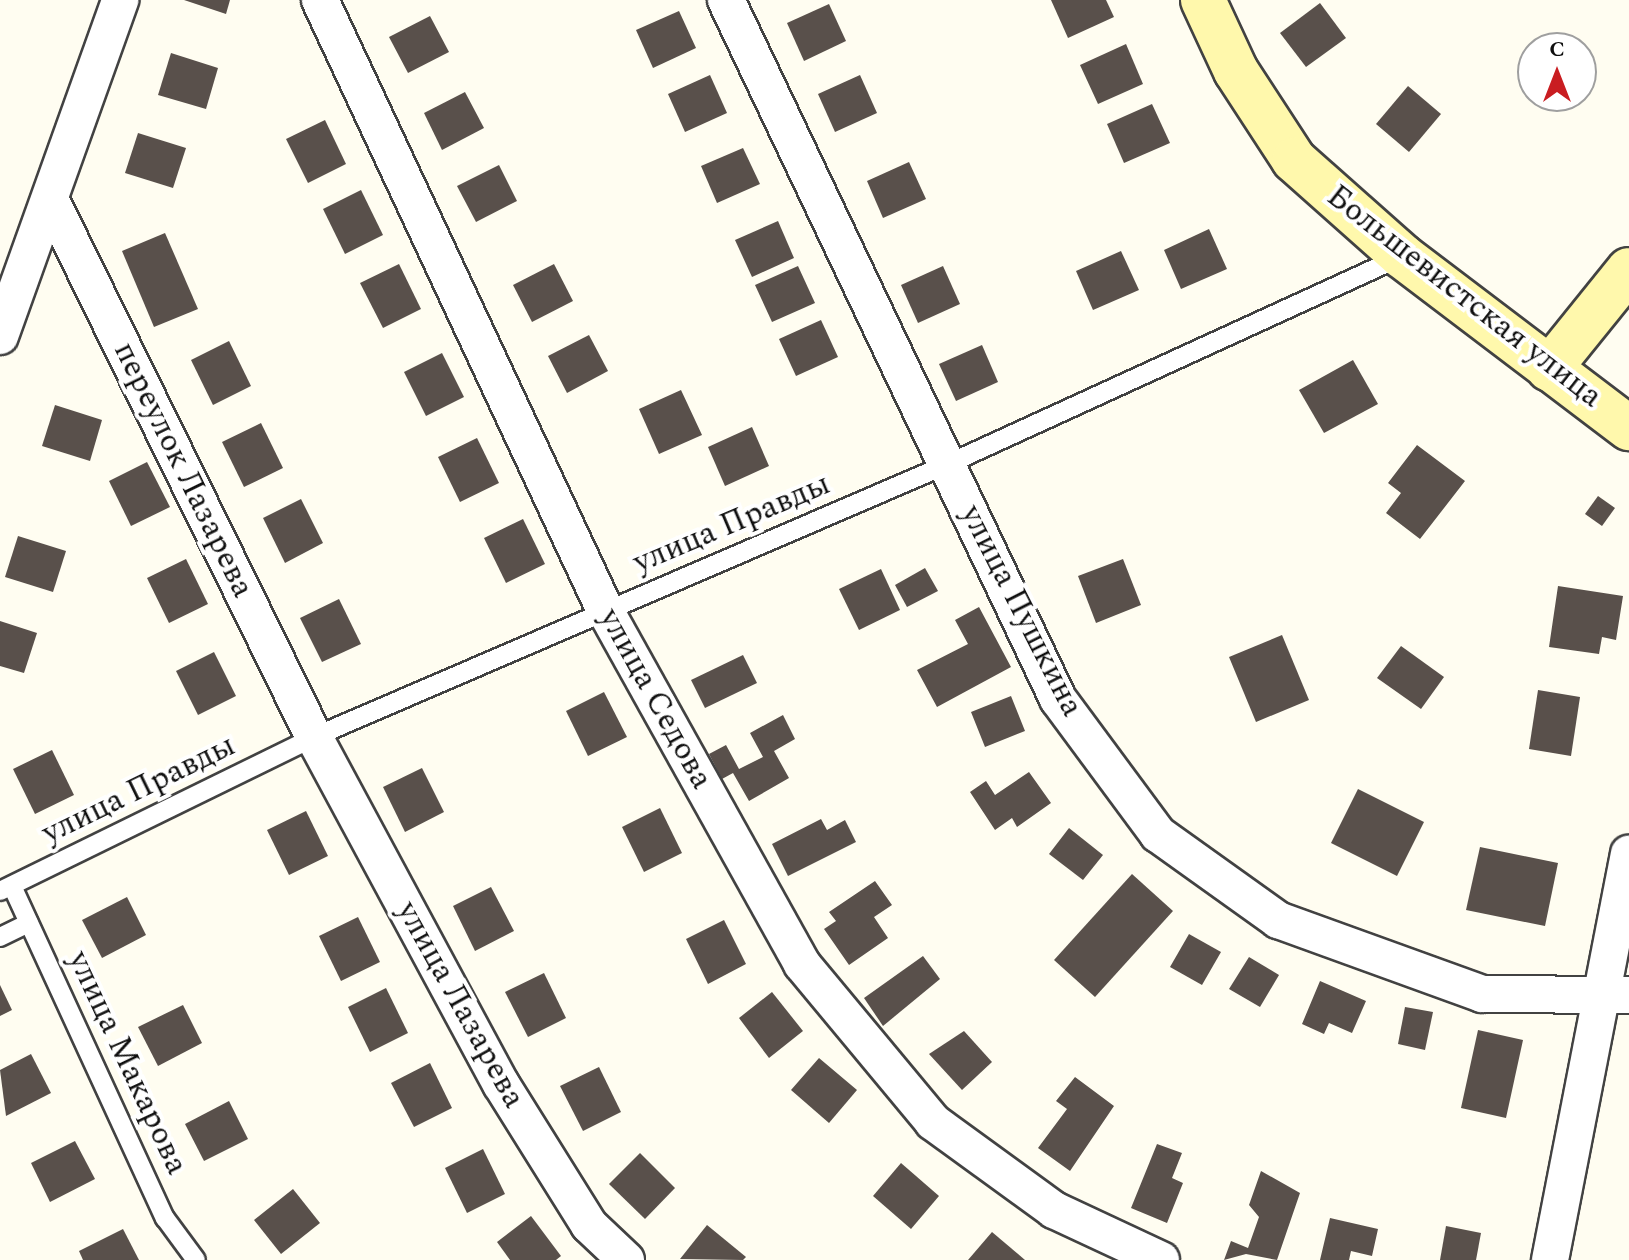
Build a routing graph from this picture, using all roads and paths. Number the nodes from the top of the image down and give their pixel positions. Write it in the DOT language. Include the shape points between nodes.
graph roads {
  1 [pos="120,0"];
  2 [pos="320,0"];
  3 [pos="726,0"];
  4 [pos="1203,0"];
  5 [pos="52,203"];
  6 [pos="1402,256"];
  7 [pos="1629,270"];
  8 [pos="0,336"];
  9 [pos="1549,369"];
  10 [pos="1623,410"];
  11 [pos="948,464"];
  12 [pos="605,610"];
  13 [pos="314,737"];
  14 [pos="1629,854"];
  15 [pos="6,889"];
  16 [pos="29,923"];
  17 [pos="0,937"];
  18 [pos="1616,996"];
  19 [pos="196,1260"];
  20 [pos="626,1260"];
  21 [pos="1161,1260"];
  22 [pos="1550,1260"];
  1 -- 5 [label="street"];
  2 -- 12 [label="street, улица Седова"];
  3 -- 11 [label="street, улица Пушкина"];
  4 -- 6 [label="street, Большевистская улица" via="1236,71 1294,160"];
  5 -- 8 [label="street"];
  5 -- 13 [label="street, переулок Лазарева"];
  6 -- 9 [label="street, Большевистская улица"];
  6 -- 11 [label="lane, улица Правды"];
  7 -- 9 [label="street"];
  9 -- 10 [label="street, Большевистская улица"];
  11 -- 12 [label="lane, улица Правды"];
  11 -- 18 [label="street, улица Пушкина" via="1058,699 1158,834 1278,920 1482,994"];
  12 -- 13 [label="lane, улица Правды"];
  12 -- 21 [label="street, улица Седова" via="802,964 933,1122 1054,1210"];
  13 -- 15 [label="lane, улица Правды"];
  13 -- 20 [label="street, улица Лазарева" via="501,1084 589,1225"];
  14 -- 18 [label="street"];
  15 -- 16 [label="lane, улица Макарова"];
  16 -- 17 [label="lane"];
  16 -- 19 [label="lane, улица Макарова" via="165,1218"];
  18 -- 22 [label="street"];
}
